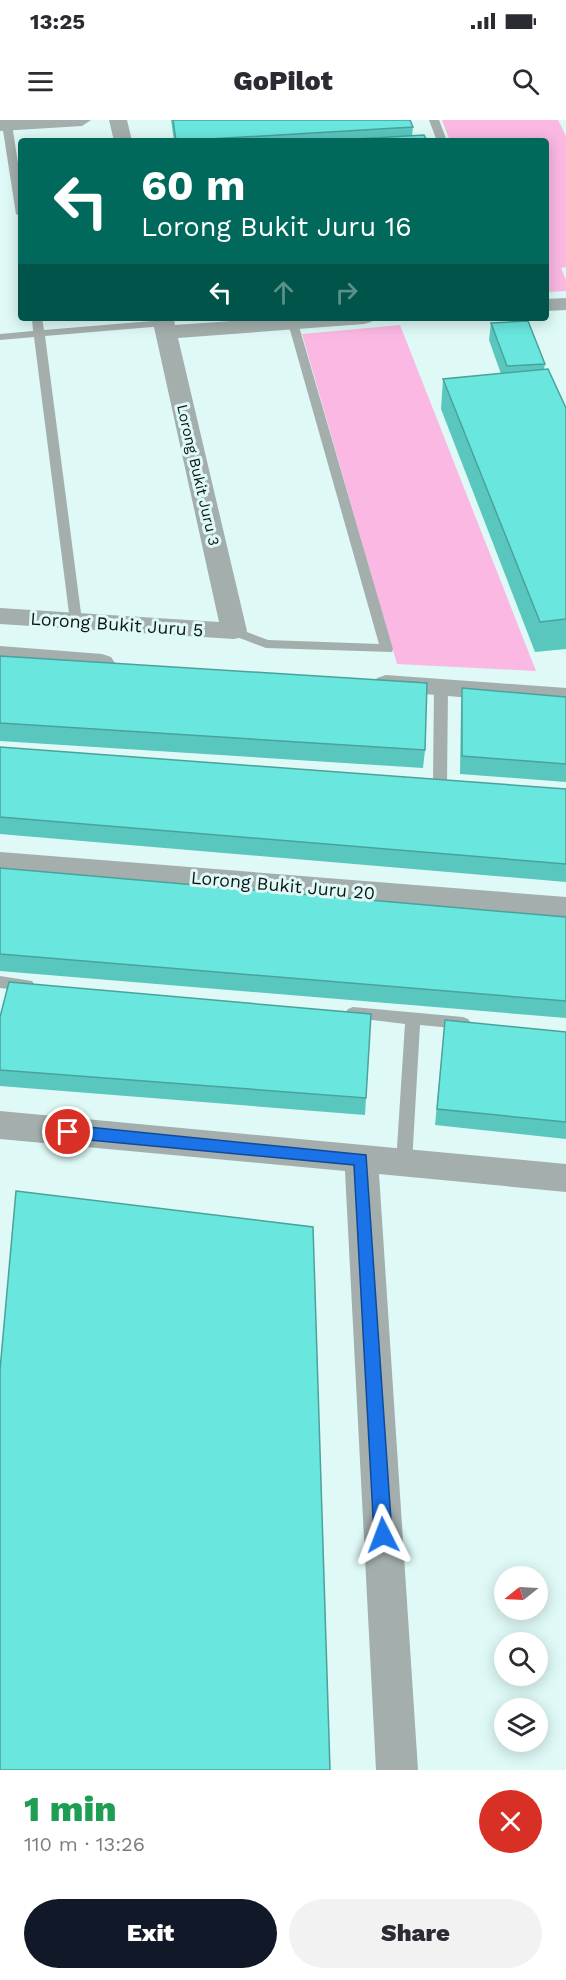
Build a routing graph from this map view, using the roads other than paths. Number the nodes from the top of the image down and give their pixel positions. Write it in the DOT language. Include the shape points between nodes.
graph roads {
  1 [pos="82,120"];
  2 [pos="118,120"];
  3 [pos="434,120"];
  4 [pos="4,124"];
  5 [pos="122,138"];
  6 [pos="441,138"];
  7 [pos="18,198"];
  8 [pos="566,304"];
  9 [pos="549,305"];
  10 [pos="37,321"];
  11 [pos="321,321"];
  12 [pos="293,323"];
  13 [pos="164,324"];
  14 [pos="39,333"];
  15 [pos="0,337"];
  16 [pos="0,616"];
  17 [pos="76,621"];
  18 [pos="234,632"];
  19 [pos="0,655"];
  20 [pos="131,665"];
  21 [pos="357,682"];
  22 [pos="441,689"];
  23 [pos="566,697"];
  24 [pos="439,783"];
  25 [pos="0,863"];
  26 [pos="566,908"];
  27 [pos="0,982"];
  28 [pos="47,986"];
  29 [pos="342,1012"];
  30 [pos="413,1019"];
  31 [pos="484,1025"];
  32 [pos="0,1125"];
  33 [pos="361,1159"];
  34 [pos="404,1163"];
  35 [pos="566,1178"];
  36 [pos="397,1770"];
  1 -- 4 [label="street"];
  2 -- 5 [label="street"];
  3 -- 6 [label="lane"];
  4 -- 7 [label="lane"];
  8 -- 9 [label="street"];
  10 -- 14 [label="lane"];
  11 -- 12 [label="street"];
  12 -- 13 [label="street"];
  12 -- 18 [label="lane" via="387,649 266,644"];
  13 -- 14 [label="lane"];
  13 -- 18 [label="street, Lorong Bukit Juru 3"];
  14 -- 15 [label="lane"];
  14 -- 17 [label="lane"];
  16 -- 17 [label="street, Lorong Bukit Juru 5"];
  17 -- 18 [label="street, Lorong Bukit Juru 5"];
  19 -- 20 [label="street"];
  21 -- 22 [label="street"];
  22 -- 23 [label="street"];
  22 -- 24 [label="lane"];
  25 -- 26 [label="street, Lorong Bukit Juru 20"];
  27 -- 28 [label="lane"];
  29 -- 30 [label="lane"];
  30 -- 31 [label="lane"];
  30 -- 34 [label="lane"];
  32 -- 33 [label="street"];
  33 -- 34 [label="street"];
  33 -- 36 [label="street"];
  34 -- 35 [label="street"];
}
